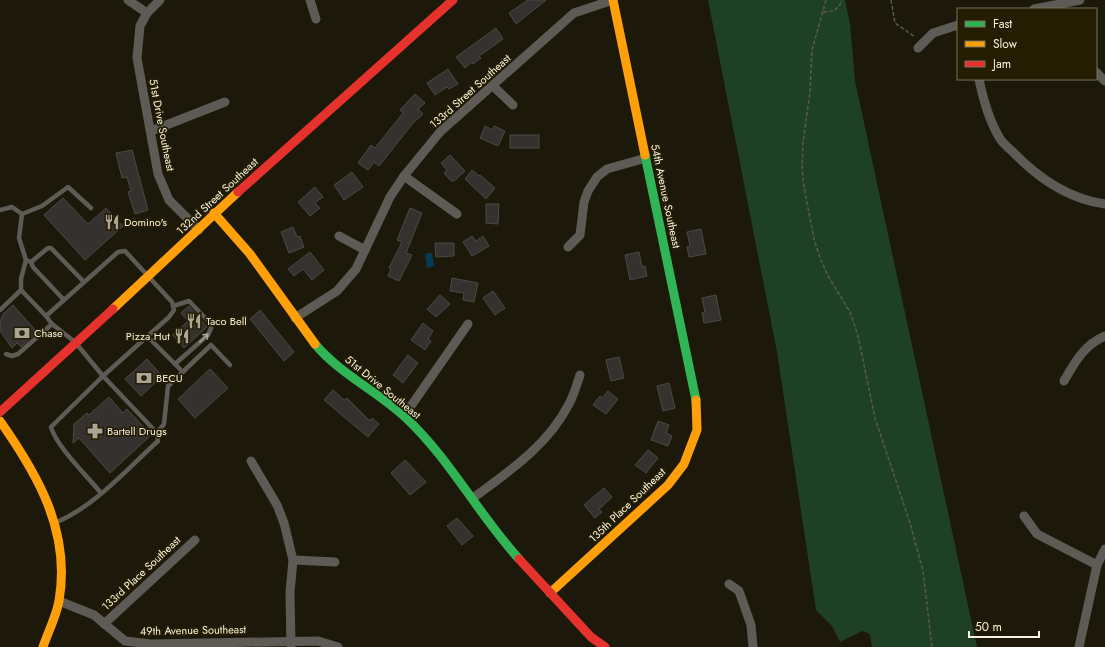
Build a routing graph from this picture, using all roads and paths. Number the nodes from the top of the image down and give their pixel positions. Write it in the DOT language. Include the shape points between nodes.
graph roads {
  1 [pos="128,0"];
  2 [pos="160,0"];
  3 [pos="310,0"];
  4 [pos="453,0"];
  5 [pos="613,0"];
  6 [pos="826,0"];
  7 [pos="842,0"];
  8 [pos="892,0"];
  9 [pos="1076,2"];
  10 [pos="1040,8"];
  11 [pos="823,12"];
  12 [pos="147,13"];
  13 [pos="316,19"];
  14 [pos="957,25"];
  15 [pos="921,45"];
  16 [pos="1097,73"];
  17 [pos="979,80"];
  18 [pos="1105,81"];
  19 [pos="493,86"];
  20 [pos="225,102"];
  21 [pos="513,105"];
  22 [pos="151,131"];
  23 [pos="646,158"];
  24 [pos="404,176"];
  25 [pos="1105,204"];
  26 [pos="91,208"];
  27 [pos="0,210"];
  28 [pos="214,213"];
  29 [pos="22,214"];
  30 [pos="457,214"];
  31 [pos="199,230"];
  32 [pos="339,236"];
  33 [pos="568,246"];
  34 [pos="365,250"];
  35 [pos="26,260"];
  36 [pos="31,262"];
  37 [pos="148,276"];
  38 [pos="84,282"];
  39 [pos="20,290"];
  40 [pos="64,300"];
  41 [pos="173,306"];
  42 [pos="0,310"];
  43 [pos="46,316"];
  44 [pos="295,318"];
  45 [pos="52,324"];
  46 [pos="468,324"];
  47 [pos="147,336"];
  48 [pos="1105,336"];
  49 [pos="75,342"];
  50 [pos="6,354"];
  51 [pos="175,364"];
  52 [pos="230,365"];
  53 [pos="183,372"];
  54 [pos="580,375"];
  55 [pos="103,376"];
  56 [pos="1064,381"];
  57 [pos="696,396"];
  58 [pos="0,412"];
  59 [pos="404,416"];
  60 [pos="0,421"];
  61 [pos="157,433"];
  62 [pos="251,461"];
  63 [pos="101,493"];
  64 [pos="473,498"];
  65 [pos="1024,516"];
  66 [pos="55,523"];
  67 [pos="195,540"];
  68 [pos="1105,548"];
  69 [pos="293,560"];
  70 [pos="335,562"];
  71 [pos="1097,565"];
  72 [pos="729,584"];
  73 [pos="550,593"];
  74 [pos="59,601"];
  75 [pos="104,624"];
  76 [pos="291,644"];
  77 [pos="43,647"];
  78 [pos="338,647"];
  79 [pos="605,647"];
  80 [pos="753,647"];
  81 [pos="932,647"];
  82 [pos="1079,647"];
  1 -- 12 [label="street"];
  2 -- 12 [label="street"];
  3 -- 13 [label="street"];
  4 -- 28 [label="street, 132nd Street Southeast"];
  5 -- 19 [label="street, 133rd Street Southeast" via="574,14"];
  5 -- 23 [label="street, 54th Avenue Southeast"];
  6 -- 11 [label="path"];
  7 -- 11 [label="path" via="839,7 832,12"];
  8 -- 15 [label="path" via="895,23"];
  9 -- 10 [label="street"];
  11 -- 81 [label="path" via="812,50 810,92 803,142 804,187 820,258 850,312 858,336 875,418 923,571"];
  12 -- 22 [label="street, 51st Drive Southeast" via="140,26 137,58"];
  14 -- 15 [label="street" via="932,33"];
  16 -- 18 [label="street"];
  17 -- 25 [label="street" via="985,108 999,138 1020,160 1047,181 1075,197"];
  19 -- 21 [label="street"];
  19 -- 24 [label="street, 133rd Street Southeast" via="440,132"];
  20 -- 22 [label="street"];
  22 -- 31 [label="street, 51st Drive Southeast" via="158,174 169,200"];
  23 -- 33 [label="street" via="607,169 597,177 584,202 580,235"];
  23 -- 57 [label="street, 54th Avenue Southeast"];
  24 -- 30 [label="street"];
  24 -- 34 [label="street, 133rd Street Southeast" via="390,197"];
  26 -- 29 [label="lane" via="68,187 42,206"];
  27 -- 29 [label="lane" via="12,207"];
  28 -- 31 [label="street, 132nd Street Southeast"];
  28 -- 44 [label="street, 51st Drive Southeast" via="250,254"];
  29 -- 35 [label="lane" via="19,238"];
  31 -- 37 [label="street, 132nd Street Southeast"];
  32 -- 34 [label="street"];
  34 -- 44 [label="street, 133rd Street Southeast" via="356,269 337,291"];
  35 -- 36 [label="lane"];
  35 -- 39 [label="lane"];
  36 -- 38 [label="lane" via="51,248"];
  36 -- 40 [label="lane"];
  37 -- 38 [label="lane" via="125,251 118,252"];
  37 -- 41 [label="lane"];
  37 -- 49 [label="street, 132nd Street Southeast"];
  38 -- 40 [label="lane"];
  39 -- 42 [label="lane"];
  39 -- 43 [label="lane"];
  40 -- 43 [label="lane"];
  41 -- 47 [label="lane" via="174,310 169,317"];
  51 -- 41 [label="lane, one-way" via="208,335 211,324 189,301"];
  43 -- 45 [label="lane"];
  44 -- 59 [label="street, 51st Drive Southeast" via="326,357"];
  45 -- 49 [label="lane"];
  45 -- 50 [label="lane" via="18,354"];
  46 -- 59 [label="street"];
  47 -- 51 [label="lane"];
  47 -- 55 [label="lane"];
  48 -- 56 [label="street" via="1093,341 1079,356"];
  49 -- 55 [label="lane"];
  49 -- 58 [label="street, 132nd Street Southeast"];
  51 -- 53 [label="lane"];
  52 -- 53 [label="lane" via="211,345"];
  53 -- 61 [label="lane" via="168,386 164,424"];
  54 -- 64 [label="street" via="570,404 549,436 517,467"];
  55 -- 61 [label="lane"];
  55 -- 63 [label="lane" via="51,427 64,449"];
  57 -- 73 [label="street, 135th Place Southeast" via="697,430 684,464 668,485"];
  59 -- 64 [label="street, 51st Drive Southeast" via="438,452"];
  60 -- 66 [label="street" via="42,486"];
  61 -- 63 [label="lane" via="158,441"];
  62 -- 69 [label="street" via="277,505"];
  63 -- 66 [label="lane" via="73,515"];
  64 -- 73 [label="street, 51st Drive Southeast" via="501,539"];
  65 -- 71 [label="street" via="1037,534"];
  66 -- 74 [label="street" via="62,568"];
  67 -- 75 [label="street, 133rd Place Southeast"];
  68 -- 71 [label="street"];
  69 -- 70 [label="street"];
  69 -- 76 [label="street" via="290,592"];
  71 -- 82 [label="street"];
  72 -- 80 [label="street" via="739,591 750,625"];
  73 -- 79 [label="street, 51st Drive Southeast" via="591,637"];
  74 -- 75 [label="street, 49th Avenue Southeast" via="94,615"];
  74 -- 77 [label="street"];
  75 -- 76 [label="street, 49th Avenue Southeast" via="125,641 151,644"];
  76 -- 78 [label="street, 49th Avenue Southeast" via="318,641"];
}
